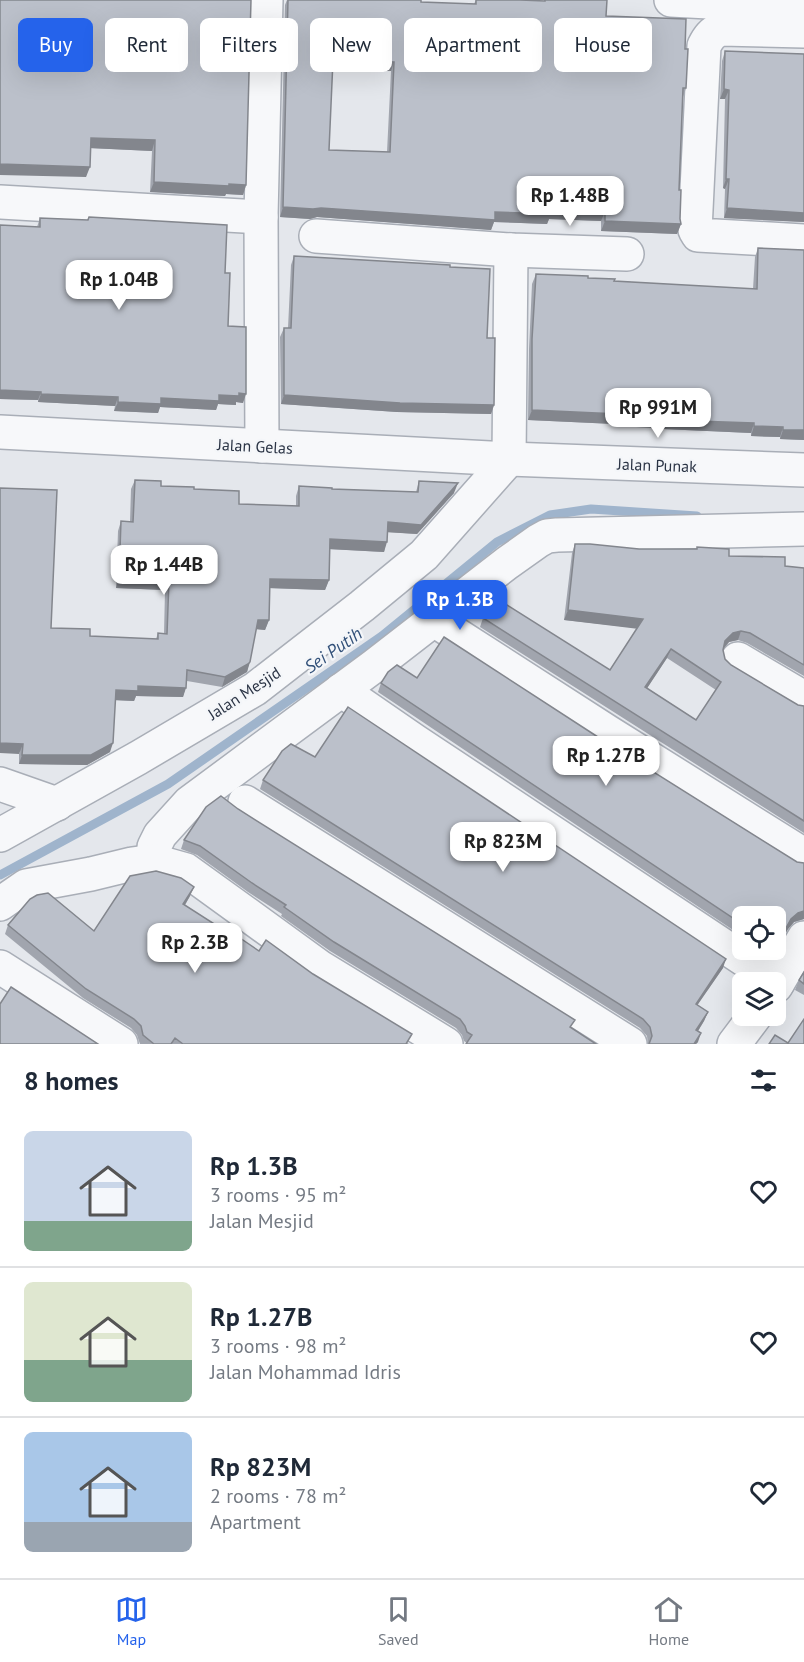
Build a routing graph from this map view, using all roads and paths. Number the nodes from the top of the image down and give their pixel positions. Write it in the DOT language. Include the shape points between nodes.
graph roads {
  1 [pos="266,0"];
  2 [pos="671,0"];
  3 [pos="804,7"];
  4 [pos="804,31"];
  5 [pos="0,202"];
  6 [pos="261,217"];
  7 [pos="316,236"];
  8 [pos="804,241"];
  9 [pos="511,250"];
  10 [pos="627,254"];
  11 [pos="0,432"];
  12 [pos="261,446"];
  13 [pos="509,459"];
  14 [pos="804,470"];
  15 [pos="804,529"];
  16 [pos="434,620"];
  17 [pos="738,658"];
  18 [pos="341,690"];
  19 [pos="804,698"];
  20 [pos="0,784"];
  21 [pos="244,802"];
  22 [pos="57,804"];
  23 [pos="0,835"];
  24 [pos="804,855"];
  25 [pos="154,861"];
  26 [pos="0,904"];
  27 [pos="804,938"];
  28 [pos="0,968"];
  29 [pos="759,972"];
  30 [pos="784,972"];
  31 [pos="748,1026"];
  32 [pos="121,1044"];
  33 [pos="446,1044"];
  34 [pos="630,1044"];
  35 [pos="734,1044"];
  1 -- 6 [label="street"];
  2 -- 3 [label="street"];
  4 -- 8 [label="street" via="721,29 708,38 704,46 695,230 698,235"];
  5 -- 6 [label="street"];
  6 -- 12 [label="street"];
  7 -- 9 [label="street"];
  9 -- 10 [label="street"];
  9 -- 13 [label="street"];
  11 -- 12 [label="street, Jalan Gelas"];
  12 -- 13 [label="street, Jalan Gelas"];
  13 -- 14 [label="street, Jalan Punak"];
  13 -- 22 [label="street, Jalan Mesjid" via="424,555 280,670 245,695"];
  15 -- 16 [label="street" via="547,536"];
  16 -- 18 [label="street"];
  16 -- 24 [label="street"];
  17 -- 19 [label="street"];
  18 -- 25 [label="street" via="189,803 160,835 154,847"];
  18 -- 29 [label="street"];
  20 -- 22 [label="street"];
  21 -- 34 [label="street"];
  22 -- 23 [label="street, Jalan Mesjid"];
  25 -- 26 [label="street" via="26,886"];
  25 -- 33 [label="street" via="186,870 320,967"];
  27 -- 30 [label="street"];
  28 -- 32 [label="street"];
  31 -- 35 [label="street"];
}
